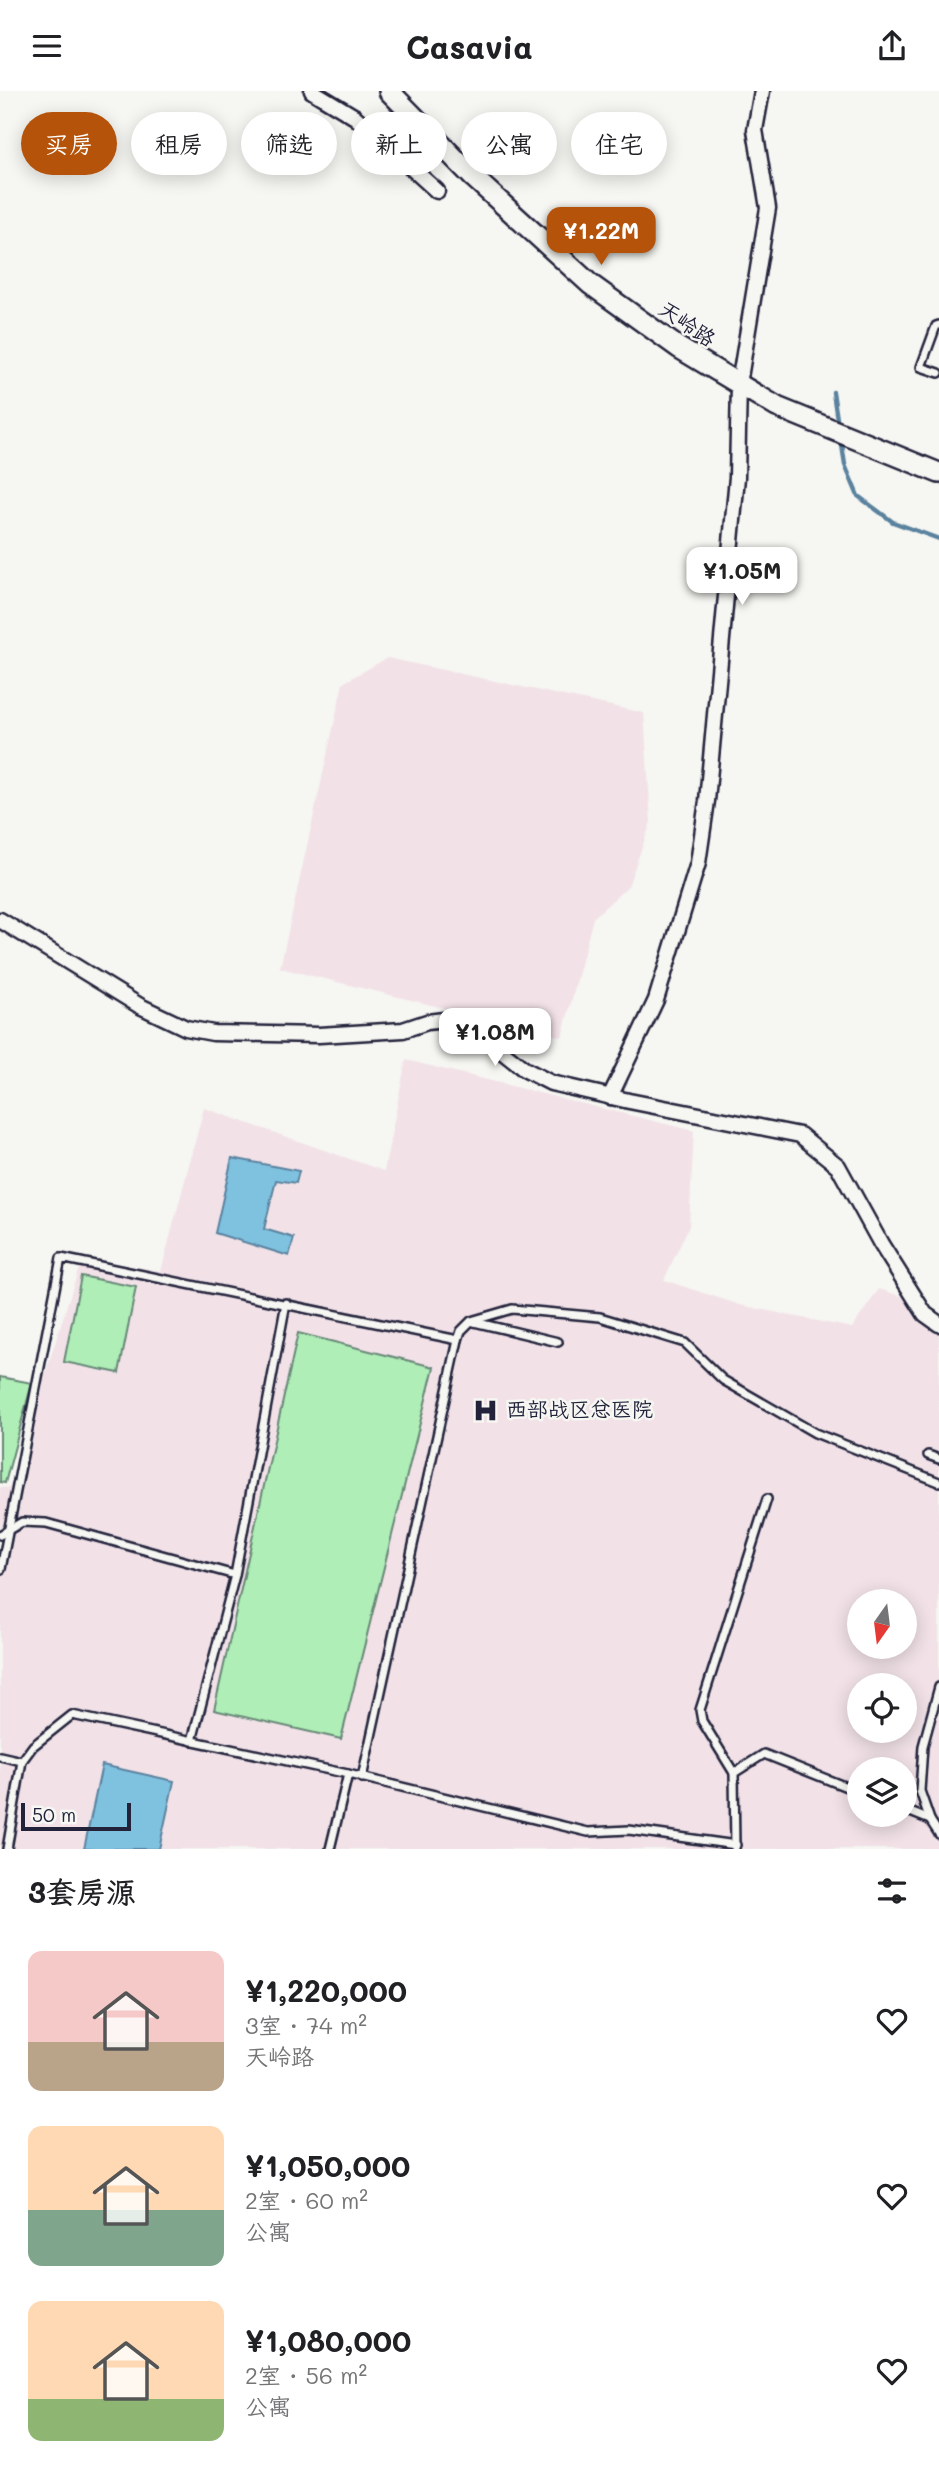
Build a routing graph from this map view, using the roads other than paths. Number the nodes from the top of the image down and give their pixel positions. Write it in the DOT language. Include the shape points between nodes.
graph roads {
  1 [pos="312,91"];
  2 [pos="390,91"];
  3 [pos="762,91"];
  4 [pos="437,191"];
  5 [pos="939,325"];
  6 [pos="939,373"];
  7 [pos="739,384"];
  8 [pos="939,473"];
  9 [pos="0,920"];
  10 [pos="610,1097"];
  11 [pos="286,1303"];
  12 [pos="471,1321"];
  13 [pos="939,1324"];
  14 [pos="458,1340"];
  15 [pos="558,1342"];
  16 [pos="928,1455"];
  17 [pos="939,1459"];
  18 [pos="939,1482"];
  19 [pos="767,1499"];
  20 [pos="9,1531"];
  21 [pos="0,1535"];
  22 [pos="1,1569"];
  23 [pos="235,1575"];
  24 [pos="939,1688"];
  25 [pos="192,1741"];
  26 [pos="0,1756"];
  27 [pos="22,1761"];
  28 [pos="734,1773"];
  29 [pos="348,1775"];
  30 [pos="362,1778"];
  31 [pos="847,1787"];
  32 [pos="917,1815"];
  33 [pos="930,1820"];
  34 [pos="939,1834"];
  35 [pos="736,1847"];
  36 [pos="7,1849"];
  37 [pos="330,1849"];
  1 -- 4 [label="street" via="355,117"];
  2 -- 7 [label="street, 天岭路" via="474,178 590,284 679,348"];
  3 -- 7 [label="street" via="755,131 768,208"];
  5 -- 6 [label="lane" via="921,367"];
  7 -- 8 [label="street, 天岭路" via="777,407"];
  7 -- 10 [label="street" via="737,477 698,863 656,1000"];
  9 -- 10 [label="street" via="140,1006 186,1028 214,1033 319,1035 403,1030 444,1020 479,1033 524,1069 551,1083"];
  10 -- 13 [label="street" via="800,1135 838,1166 925,1314"];
  11 -- 14 [label="lane"];
  11 -- 20 [label="lane" via="61,1258"];
  11 -- 23 [label="lane"];
  12 -- 14 [label="lane"];
  12 -- 15 [label="lane"];
  12 -- 18 [label="lane" via="512,1309 555,1311 600,1317 685,1343 723,1380 815,1433"];
  14 -- 30 [label="lane"];
  16 -- 17 [label="lane"];
  19 -- 28 [label="lane" via="700,1710"];
  20 -- 21 [label="lane"];
  20 -- 22 [label="lane"];
  20 -- 23 [label="lane" via="22,1522 46,1523"];
  23 -- 25 [label="lane"];
  24 -- 33 [label="lane" via="923,1746 920,1791"];
  25 -- 27 [label="lane" via="72,1715"];
  25 -- 29 [label="lane"];
  26 -- 27 [label="lane"];
  27 -- 36 [label="lane"];
  28 -- 31 [label="lane" via="764,1754"];
  28 -- 35 [label="lane"];
  29 -- 30 [label="lane"];
  29 -- 37 [label="lane"];
  30 -- 35 [label="lane" via="588,1832 629,1830"];
  32 -- 33 [label="lane"];
  33 -- 34 [label="lane"];
}
